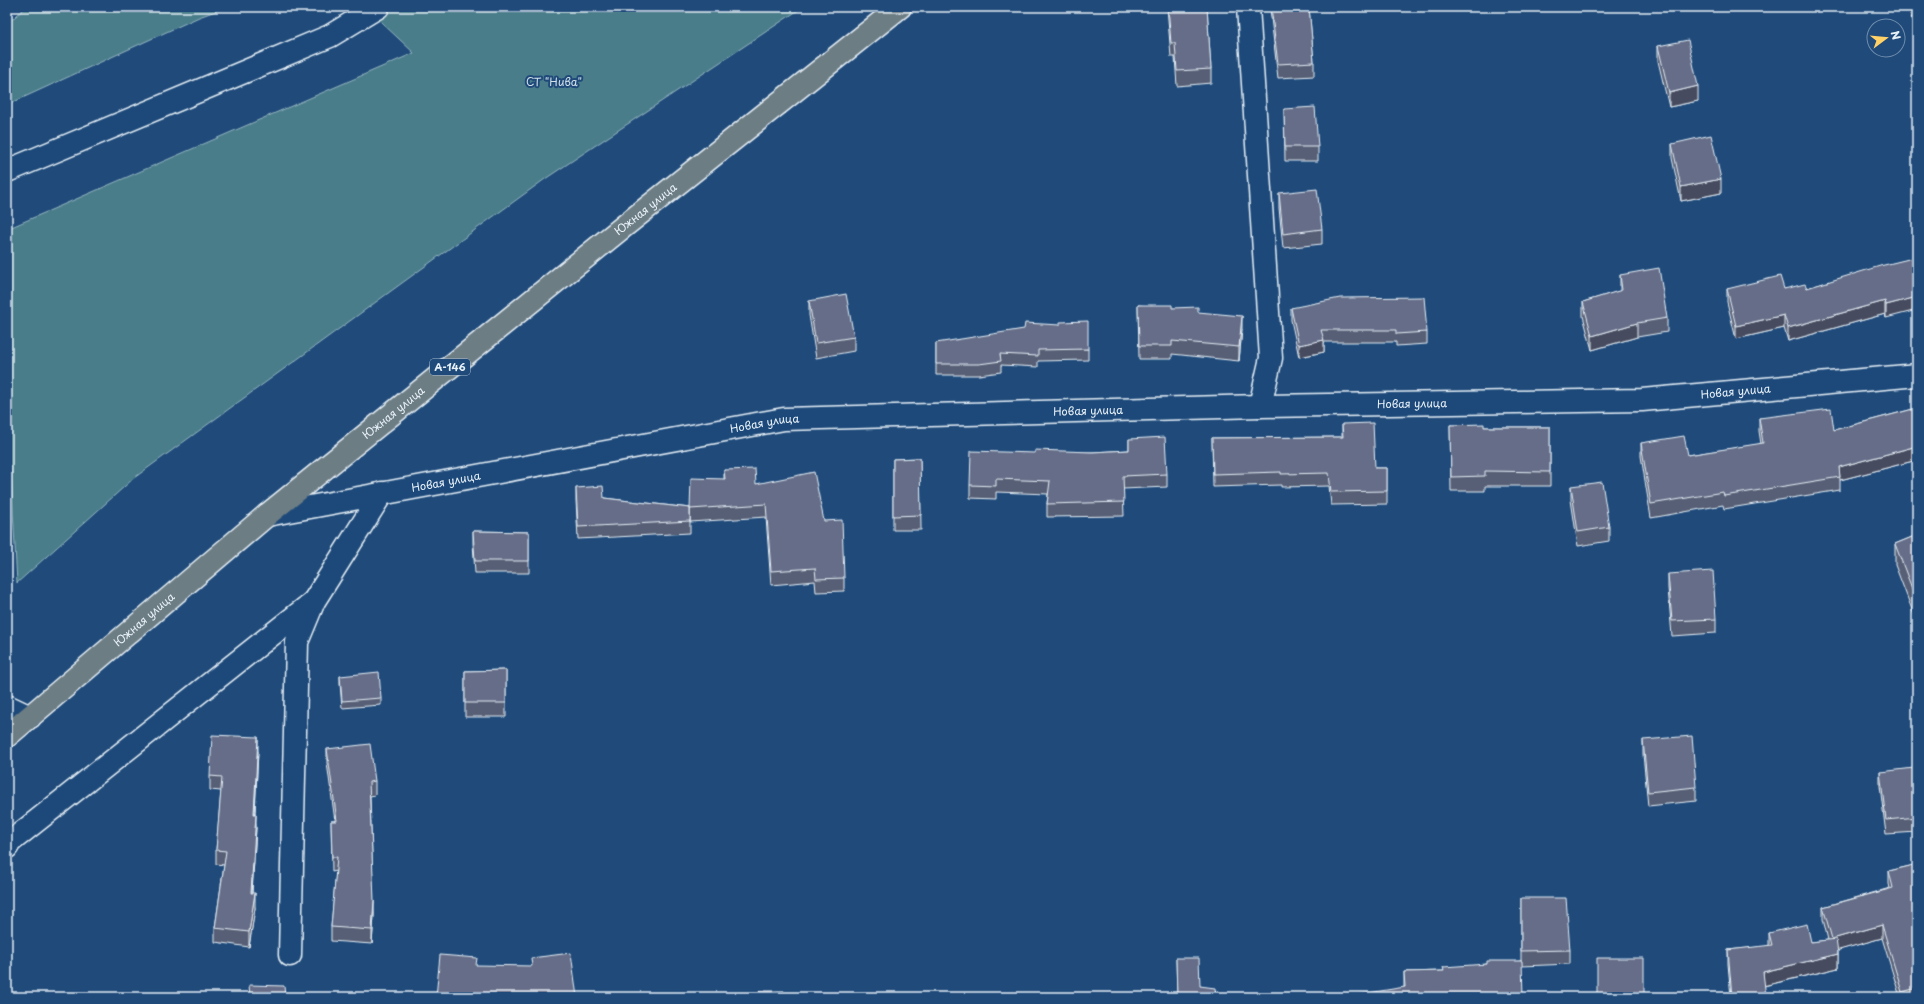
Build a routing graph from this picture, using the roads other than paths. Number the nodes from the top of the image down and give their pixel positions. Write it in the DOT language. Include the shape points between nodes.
graph roads {
  1 [pos="378,7"];
  2 [pos="900,7"];
  3 [pos="1248,7"];
  4 [pos="7,172"];
  5 [pos="1917,375"];
  6 [pos="1260,406"];
  7 [pos="382,493"];
  8 [pos="267,515"];
  9 [pos="314,601"];
  10 [pos="7,706"];
  11 [pos="30,717"];
  12 [pos="7,736"];
  13 [pos="7,846"];
  14 [pos="290,955"];
  1 -- 4 [label="street" via="330,36"];
  2 -- 8 [label="highway, Южная улица / А-146" via="623,226"];
  3 -- 6 [label="street" via="1271,358"];
  5 -- 6 [label="street, Новая улица" via="1642,400"];
  6 -- 7 [label="street, Новая улица" via="784,418"];
  7 -- 8 [label="street, Новая улица"];
  7 -- 9 [label="street"];
  8 -- 11 [label="highway, Южная улица / А-146"];
  9 -- 13 [label="street"];
  9 -- 14 [label="street" via="297,642"];
  10 -- 11 [label="street"];
  11 -- 12 [label="highway, Южная улица / А-146"];
}
